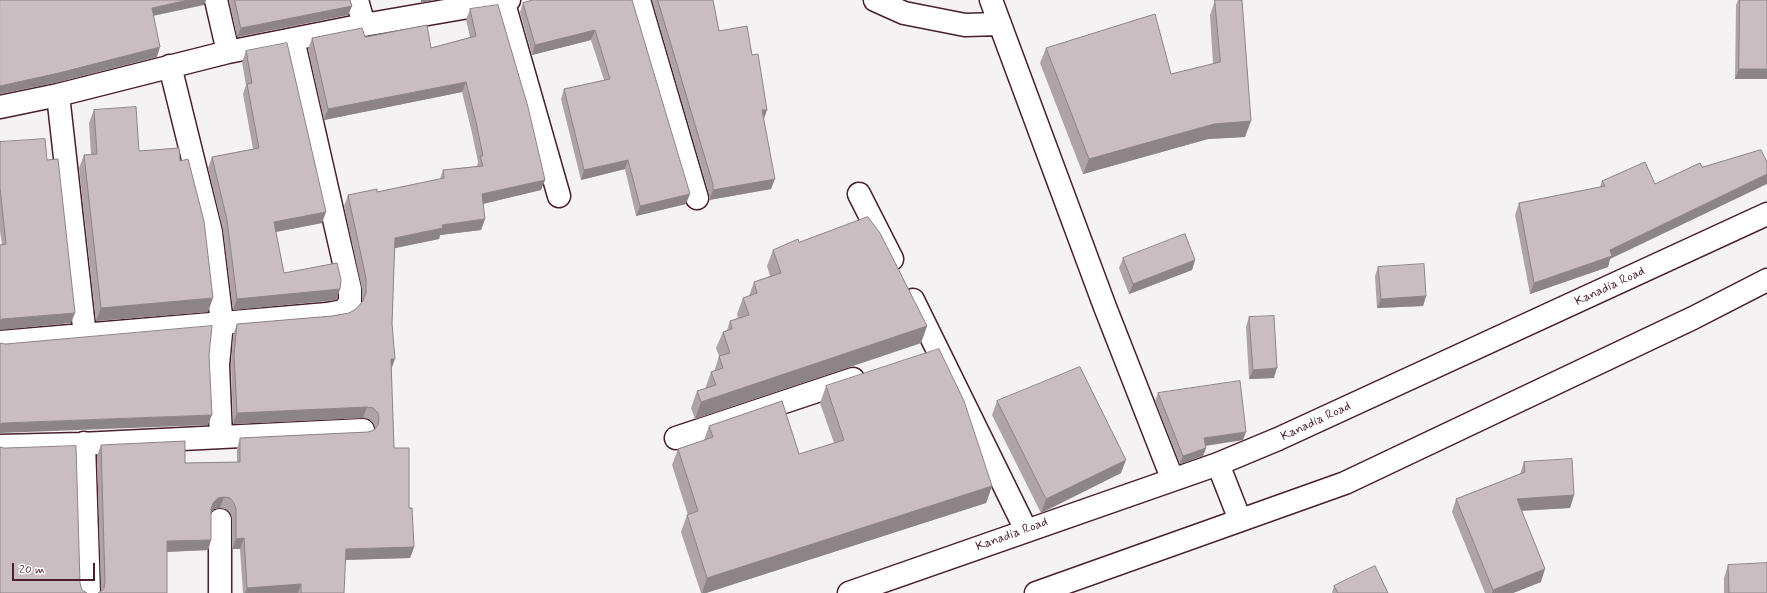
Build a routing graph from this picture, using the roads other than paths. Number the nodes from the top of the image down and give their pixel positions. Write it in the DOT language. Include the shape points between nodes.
graph roads {
  1 [pos="216,0"];
  2 [pos="357,0"];
  3 [pos="639,0"];
  4 [pos="875,0"];
  5 [pos="991,0"];
  6 [pos="506,1"];
  7 [pos="1000,24"];
  8 [pos="364,25"];
  9 [pos="293,40"];
  10 [pos="228,52"];
  11 [pos="170,66"];
  12 [pos="58,95"];
  13 [pos="0,107"];
  14 [pos="859,194"];
  15 [pos="560,196"];
  16 [pos="697,198"];
  17 [pos="1767,214"];
  18 [pos="1767,280"];
  19 [pos="222,323"];
  20 [pos="85,336"];
  21 [pos="0,342"];
  22 [pos="938,350"];
  23 [pos="916,358"];
  24 [pos="871,373"];
  25 [pos="363,430"];
  26 [pos="221,437"];
  27 [pos="676,438"];
  28 [pos="84,443"];
  29 [pos="0,446"];
  30 [pos="1218,464"];
  31 [pos="1172,478"];
  32 [pos="220,520"];
  33 [pos="1240,520"];
  34 [pos="1026,530"];
  35 [pos="89,593"];
  36 [pos="220,593"];
  37 [pos="849,593"];
  38 [pos="1036,593"];
  1 -- 10 [label="street"];
  2 -- 8 [label="street"];
  3 -- 16 [label="street"];
  4 -- 7 [label="street" via="904,13 965,25"];
  5 -- 7 [label="street"];
  6 -- 8 [label="street"];
  6 -- 15 [label="street"];
  7 -- 31 [label="street"];
  8 -- 9 [label="street"];
  9 -- 10 [label="street"];
  9 -- 19 [label="street" via="350,289 350,303 343,311 327,314"];
  10 -- 11 [label="street"];
  11 -- 12 [label="street"];
  11 -- 19 [label="street" via="211,232"];
  12 -- 13 [label="street"];
  12 -- 20 [label="street"];
  14 -- 22 [label="street"];
  17 -- 30 [label="street, Kanadia Road" via="1278,439"];
  18 -- 33 [label="street" via="1345,483"];
  19 -- 20 [label="street"];
  19 -- 26 [label="street" via="218,365"];
  20 -- 21 [label="street"];
  22 -- 23 [label="street"];
  22 -- 34 [label="street"];
  24 -- 27 [label="street"];
  25 -- 26 [label="street"];
  26 -- 28 [label="street"];
  28 -- 29 [label="street"];
  28 -- 35 [label="street"];
  30 -- 31 [label="street, Kanadia Road"];
  30 -- 33 [label="street"];
  31 -- 34 [label="street, Kanadia Road"];
  32 -- 36 [label="street"];
  33 -- 38 [label="street"];
  34 -- 37 [label="street, Kanadia Road"];
}
